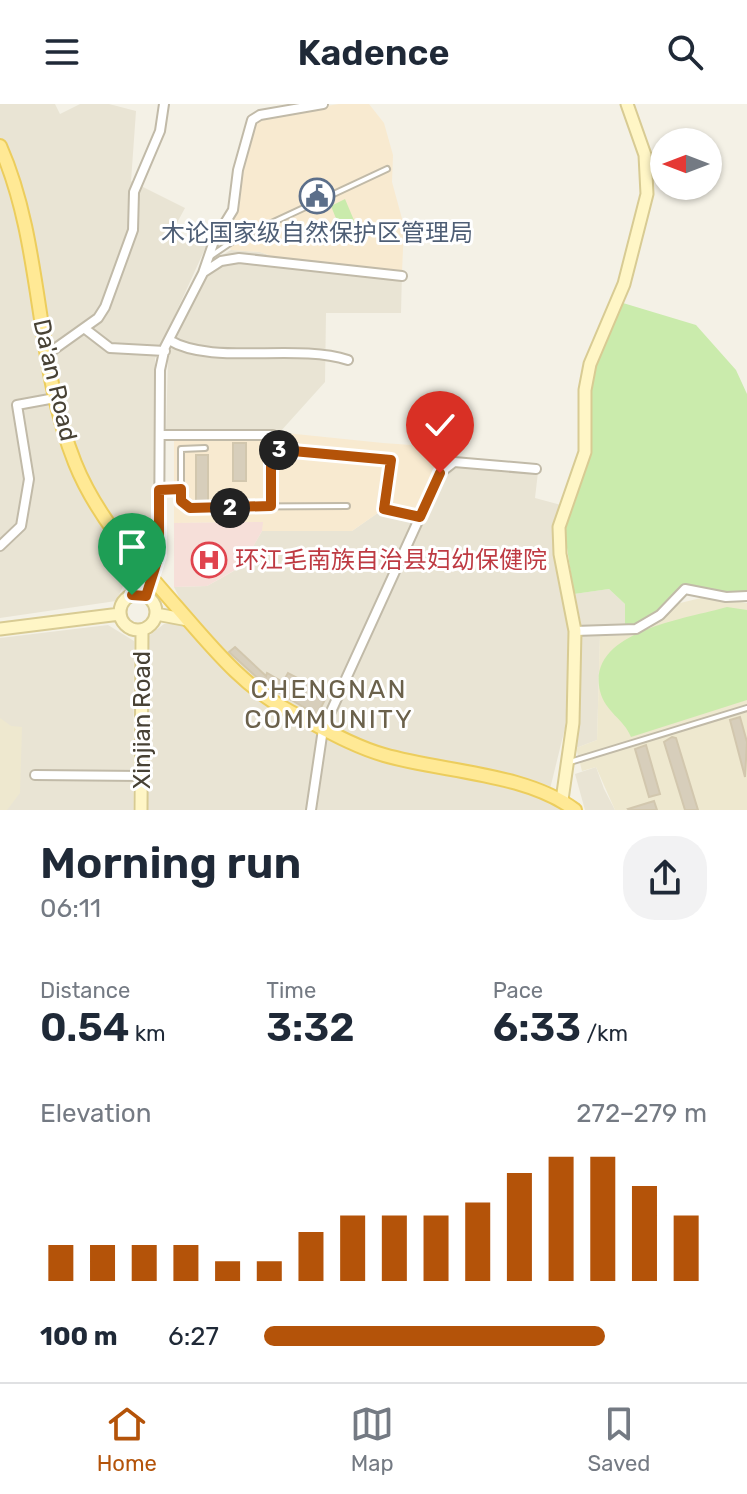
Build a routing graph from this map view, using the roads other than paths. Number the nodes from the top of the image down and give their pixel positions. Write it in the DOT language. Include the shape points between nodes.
graph roads {
  1 [pos="164,104"];
  2 [pos="323,104"];
  3 [pos="627,104"];
  4 [pos="0,146"];
  5 [pos="387,169"];
  6 [pos="206,259"];
  7 [pos="203,273"];
  8 [pos="402,276"];
  9 [pos="84,328"];
  10 [pos="169,340"];
  11 [pos="165,351"];
  12 [pos="46,355"];
  13 [pos="348,360"];
  14 [pos="55,398"];
  15 [pos="160,435"];
  16 [pos="273,435"];
  17 [pos="205,448"];
  18 [pos="536,469"];
  19 [pos="181,489"];
  20 [pos="159,490"];
  21 [pos="271,506"];
  22 [pos="347,506"];
  23 [pos="420,517"];
  24 [pos="0,546"];
  25 [pos="153,580"];
  26 [pos="146,596"];
  27 [pos="747,596"];
  28 [pos="120,614"];
  29 [pos="156,614"];
  30 [pos="188,620"];
  31 [pos="0,629"];
  32 [pos="142,630"];
  33 [pos="575,631"];
  34 [pos="747,708"];
  35 [pos="323,729"];
  36 [pos="568,763"];
  37 [pos="35,775"];
  38 [pos="141,776"];
  39 [pos="562,800"];
  40 [pos="141,810"];
  41 [pos="311,810"];
  42 [pos="575,810"];
  1 -- 9 [label="street" via="160,131 134,192 133,230 105,307"];
  2 -- 6 [label="street" via="252,120 233,210"];
  3 -- 33 [label="street" via="645,155 647,194 624,284 590,364 585,452 561,519 559,545"];
  4 -- 12 [label="main road, Da'an Road" via="20,204"];
  5 -- 6 [label="lane" via="233,241"];
  6 -- 7 [label="street"];
  7 -- 8 [label="street" via="221,261 239,258"];
  7 -- 10 [label="street"];
  9 -- 11 [label="street" via="110,348"];
  9 -- 12 [label="street"];
  10 -- 11 [label="street"];
  10 -- 13 [label="street" via="198,351 323,352"];
  11 -- 15 [label="street"];
  12 -- 14 [label="main road, Da'an Road"];
  14 -- 24 [label="street" via="17,405 29,479 21,526"];
  14 -- 25 [label="main road, Da'an Road" via="92,498"];
  15 -- 16 [label="street"];
  15 -- 20 [label="street"];
  17 -- 19 [label="lane" via="181,449"];
  18 -- 23 [label="street" via="454,462 440,473"];
  19 -- 20 [label="lane"];
  19 -- 21 [label="lane" via="181,501 190,508"];
  20 -- 25 [label="street" via="159,555"];
  21 -- 22 [label="lane"];
  21 -- 23 [label="lane" via="271,449 324,452 391,460 384,509"];
  23 -- 35 [label="street"];
  25 -- 26 [label="street"];
  25 -- 30 [label="main road, Da'an Road"];
  26 -- 28 [label="street" via="128,597"];
  26 -- 29 [label="street"];
  27 -- 33 [label="street" via="685,589 660,615 636,629"];
  28 -- 31 [label="street"];
  28 -- 32 [label="street" via="129,628"];
  29 -- 30 [label="street"];
  29 -- 32 [label="street"];
  30 -- 35 [label="main road, Da'an Road" via="246,682"];
  32 -- 38 [label="street, Xinjian Road"];
  33 -- 36 [label="street"];
  34 -- 36 [label="lane"];
  35 -- 39 [label="main road, Da'an Road" via="383,755"];
  35 -- 41 [label="street"];
  36 -- 39 [label="street"];
  37 -- 38 [label="street"];
  38 -- 40 [label="street, Xinjian Road"];
  39 -- 42 [label="main road, Da'an Road"];
}
